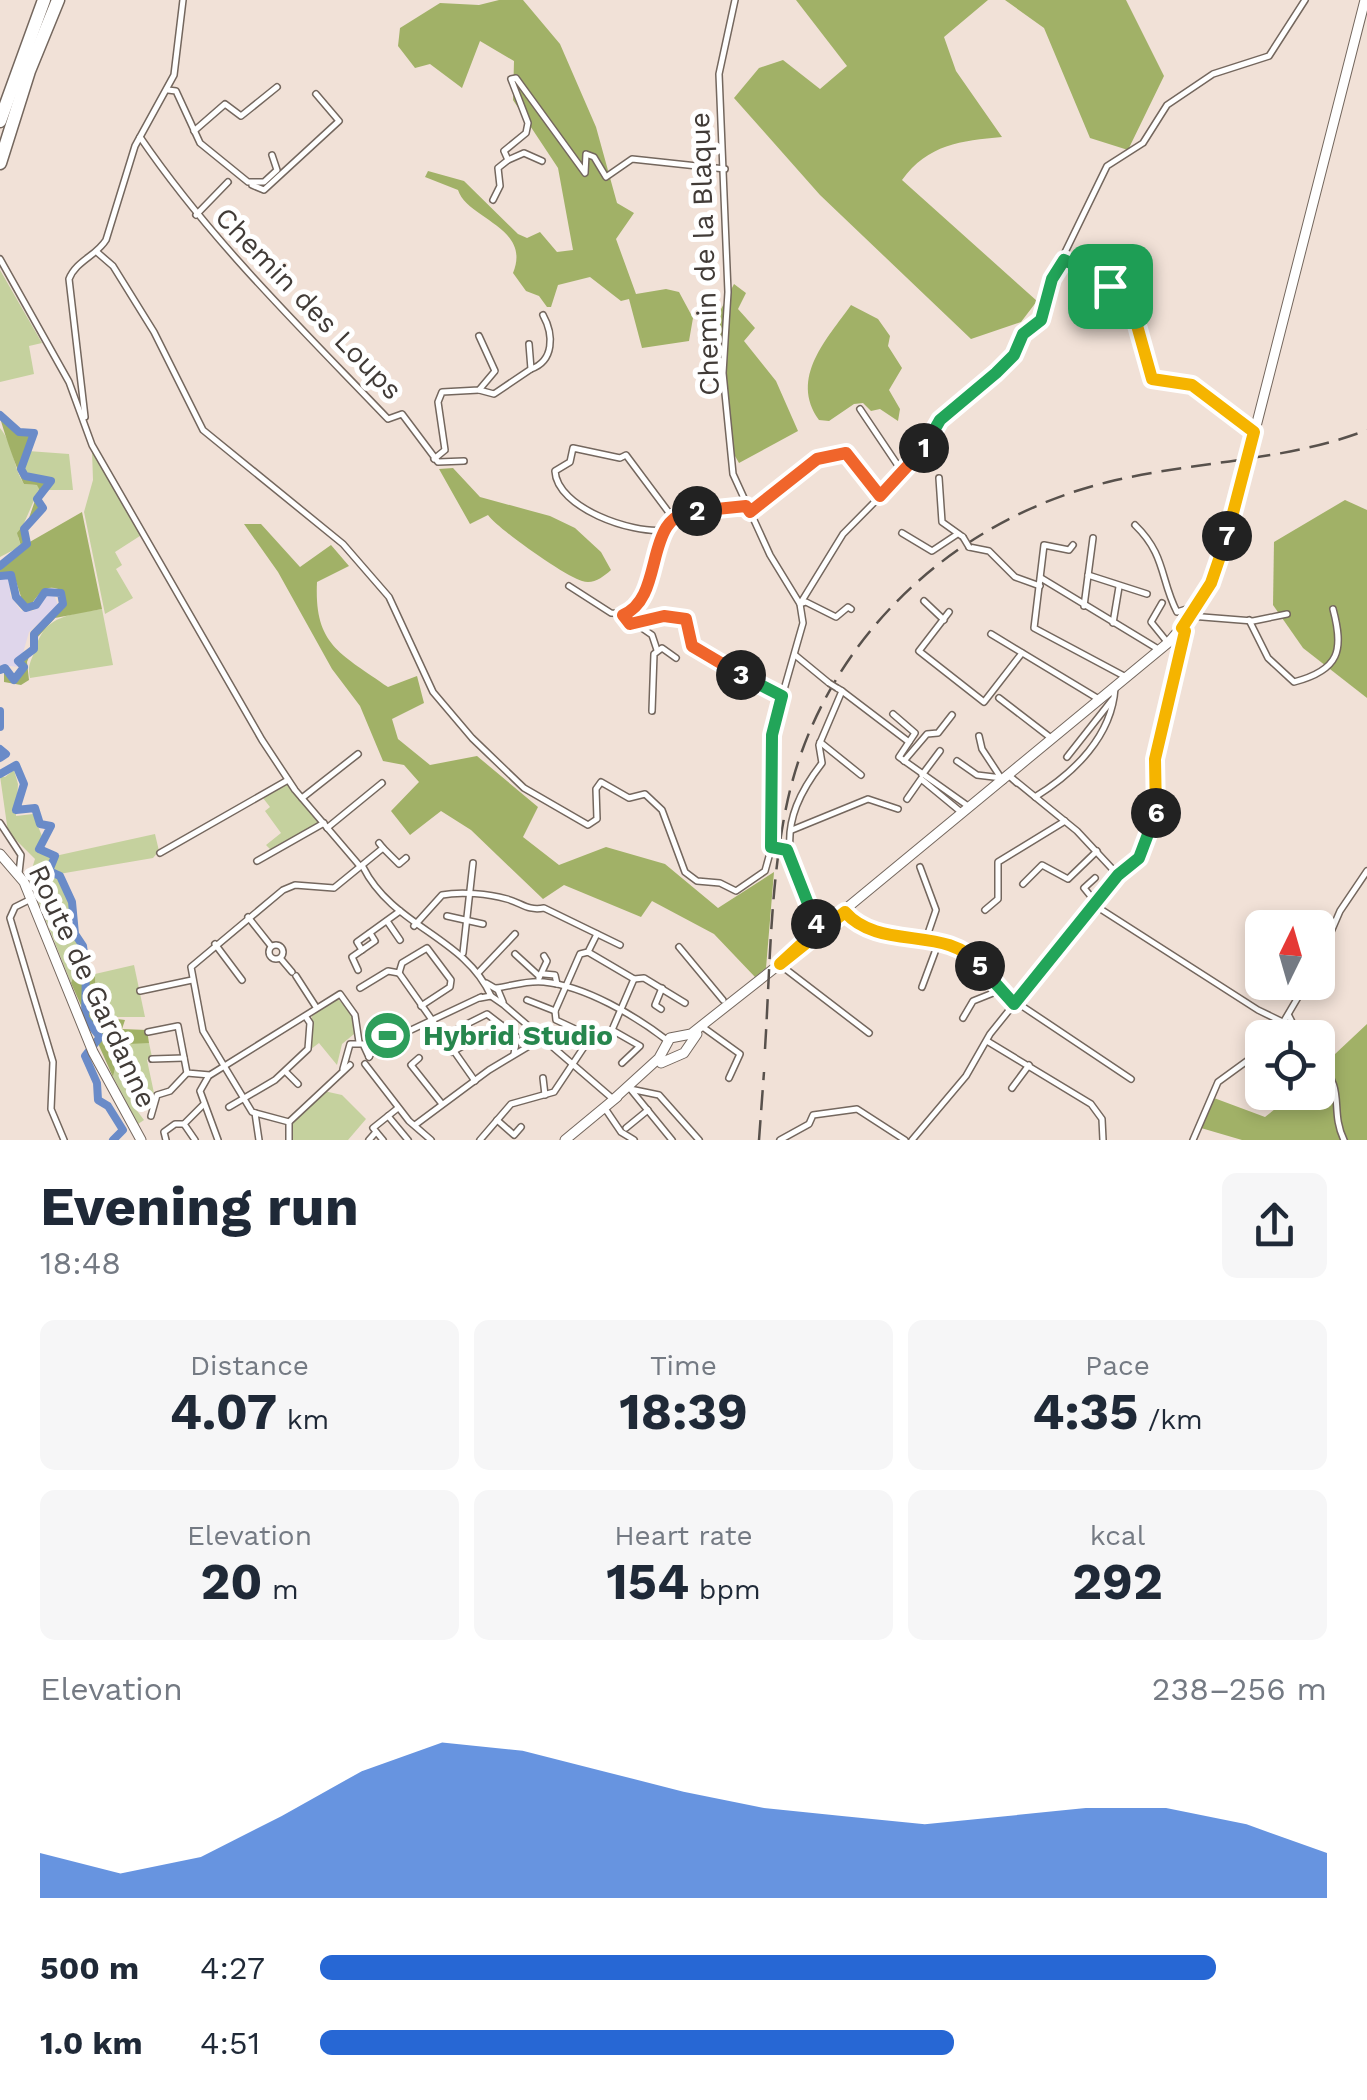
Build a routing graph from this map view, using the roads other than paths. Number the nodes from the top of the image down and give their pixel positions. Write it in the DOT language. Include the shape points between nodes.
graph roads {
  1 [pos="44,0"];
  2 [pos="58,0"];
  3 [pos="183,0"];
  4 [pos="735,0"];
  5 [pos="1305,0"];
  6 [pos="1365,0"];
  7 [pos="1367,8"];
  8 [pos="277,88"];
  9 [pos="168,90"];
  10 [pos="316,94"];
  11 [pos="1339,108"];
  12 [pos="0,121"];
  13 [pos="194,131"];
  14 [pos="140,137"];
  15 [pos="272,154"];
  16 [pos="508,160"];
  17 [pos="542,161"];
  18 [pos="0,163"];
  19 [pos="725,169"];
  20 [pos="228,182"];
  21 [pos="250,184"];
  22 [pos="493,200"];
  23 [pos="196,215"];
  24 [pos="98,252"];
  25 [pos="0,258"];
  26 [pos="1064,260"];
  27 [pos="543,315"];
  28 [pos="479,336"];
  29 [pos="529,344"];
  30 [pos="531,368"];
  31 [pos="479,390"];
  32 [pos="83,408"];
  33 [pos="860,409"];
  34 [pos="1254,432"];
  35 [pos="434,459"];
  36 [pos="464,461"];
  37 [pos="904,473"];
  38 [pos="940,478"];
  39 [pos="880,496"];
  40 [pos="748,509"];
  41 [pos="674,518"];
  42 [pos="1136,525"];
  43 [pos="664,530"];
  44 [pos="902,532"];
  45 [pos="960,536"];
  46 [pos="1093,538"];
  47 [pos="1073,545"];
  48 [pos="1088,574"];
  49 [pos="1040,582"];
  50 [pos="569,586"];
  51 [pos="1119,587"];
  52 [pos="1147,594"];
  53 [pos="924,601"];
  54 [pos="1162,603"];
  55 [pos="800,604"];
  56 [pos="1084,606"];
  57 [pos="851,609"];
  58 [pos="1333,609"];
  59 [pos="950,612"];
  60 [pos="1193,612"];
  61 [pos="1287,614"];
  62 [pos="623,615"];
  63 [pos="944,620"];
  64 [pos="1249,620"];
  65 [pos="1113,622"];
  66 [pos="630,624"];
  67 [pos="1182,628"];
  68 [pos="991,634"];
  69 [pos="1164,647"];
  70 [pos="657,650"];
  71 [pos="1022,653"];
  72 [pos="795,655"];
  73 [pos="676,658"];
  74 [pos="1127,678"];
  75 [pos="840,689"];
  76 [pos="1114,693"];
  77 [pos="782,696"];
  78 [pos="998,698"];
  79 [pos="1100,700"];
  80 [pos="652,711"];
  81 [pos="893,714"];
  82 [pos="952,715"];
  83 [pos="980,736"];
  84 [pos="1052,739"];
  85 [pos="820,742"];
  86 [pos="909,742"];
  87 [pos="940,751"];
  88 [pos="358,754"];
  89 [pos="1068,757"];
  90 [pos="957,761"];
  91 [pos="904,762"];
  92 [pos="861,775"];
  93 [pos="922,775"];
  94 [pos="1008,778"];
  95 [pos="288,780"];
  96 [pos="382,783"];
  97 [pos="1035,797"];
  98 [pos="302,798"];
  99 [pos="906,799"];
  100 [pos="898,809"];
  101 [pos="966,810"];
  102 [pos="1065,821"];
  103 [pos="0,824"];
  104 [pos="325,826"];
  105 [pos="792,830"];
  106 [pos="771,847"];
  107 [pos="787,850"];
  108 [pos="1097,850"];
  109 [pos="160,852"];
  110 [pos="0,854"];
  111 [pos="406,858"];
  112 [pos="256,861"];
  113 [pos="474,863"];
  114 [pos="920,866"];
  115 [pos="361,868"];
  116 [pos="18,873"];
  117 [pos="1118,875"];
  118 [pos="1366,875"];
  119 [pos="1096,878"];
  120 [pos="1023,884"];
  121 [pos="436,889"];
  122 [pos="442,894"];
  123 [pos="470,894"];
  124 [pos="31,899"];
  125 [pos="1098,903"];
  126 [pos="844,910"];
  127 [pos="985,910"];
  128 [pos="400,912"];
  129 [pos="447,916"];
  130 [pos="248,918"];
  131 [pos="387,921"];
  132 [pos="468,922"];
  133 [pos="1335,923"];
  134 [pos="483,924"];
  135 [pos="414,926"];
  136 [pos="820,930"];
  137 [pos="516,934"];
  138 [pos="597,934"];
  139 [pos="400,940"];
  140 [pos="924,942"];
  141 [pos="215,944"];
  142 [pos="938,944"];
  143 [pos="620,945"];
  144 [pos="679,947"];
  145 [pos="588,952"];
  146 [pos="463,954"];
  147 [pos="515,954"];
  148 [pos="544,956"];
  149 [pos="780,964"];
  150 [pos="358,970"];
  151 [pos="479,972"];
  152 [pos="399,973"];
  153 [pos="541,977"];
  154 [pos="634,979"];
  155 [pos="192,980"];
  156 [pos="242,980"];
  157 [pos="756,983"];
  158 [pos="565,986"];
  159 [pos="922,987"];
  160 [pos="360,988"];
  161 [pos="662,988"];
  162 [pos="140,991"];
  163 [pos="998,991"];
  164 [pos="494,992"];
  165 [pos="527,1000"];
  166 [pos="723,1000"];
  167 [pos="1296,1000"];
  168 [pos="685,1003"];
  169 [pos="1015,1003"];
  170 [pos="421,1006"];
  171 [pos="316,1007"];
  172 [pos="661,1009"];
  173 [pos="556,1011"];
  174 [pos="620,1011"];
  175 [pos="306,1017"];
  176 [pos="964,1018"];
  177 [pos="1285,1018"];
  178 [pos="430,1020"];
  179 [pos="502,1025"];
  180 [pos="459,1028"];
  181 [pos="704,1028"];
  182 [pos="612,1030"];
  183 [pos="148,1032"];
  184 [pos="869,1034"];
  185 [pos="545,1036"];
  186 [pos="590,1038"];
  187 [pos="676,1040"];
  188 [pos="987,1041"];
  189 [pos="356,1042"];
  190 [pos="366,1047"];
  191 [pos="375,1047"];
  192 [pos="452,1052"];
  193 [pos="514,1054"];
  194 [pos="675,1055"];
  195 [pos="184,1058"];
  196 [pos="344,1058"];
  197 [pos="419,1058"];
  198 [pos="152,1059"];
  199 [pos="622,1062"];
  200 [pos="1245,1062"];
  201 [pos="362,1064"];
  202 [pos="576,1064"];
  203 [pos="1029,1064"];
  204 [pos="224,1065"];
  205 [pos="343,1069"];
  206 [pos="286,1072"];
  207 [pos="187,1073"];
  208 [pos="210,1074"];
  209 [pos="543,1078"];
  210 [pos="729,1078"];
  211 [pos="1131,1079"];
  212 [pos="475,1081"];
  213 [pos="298,1084"];
  214 [pos="604,1088"];
  215 [pos="1012,1088"];
  216 [pos="1335,1088"];
  217 [pos="626,1089"];
  218 [pos="545,1095"];
  219 [pos="242,1096"];
  220 [pos="614,1099"];
  221 [pos="203,1104"];
  222 [pos="442,1104"];
  223 [pos="229,1106"];
  224 [pos="398,1108"];
  225 [pos="604,1108"];
  226 [pos="648,1110"];
  227 [pos="255,1114"];
  228 [pos="151,1116"];
  229 [pos="388,1116"];
  230 [pos="496,1120"];
  231 [pos="288,1122"];
  232 [pos="184,1124"];
  233 [pos="415,1125"];
  234 [pos="521,1126"];
  235 [pos="626,1128"];
  236 [pos="376,1132"];
  237 [pos="911,1138"];
  238 [pos="64,1140"];
  239 [pos="141,1140"];
  240 [pos="166,1140"];
  241 [pos="195,1140"];
  242 [pos="218,1140"];
  243 [pos="259,1140"];
  244 [pos="289,1140"];
  245 [pos="368,1140"];
  246 [pos="382,1140"];
  247 [pos="408,1140"];
  248 [pos="431,1140"];
  249 [pos="480,1140"];
  250 [pos="566,1140"];
  251 [pos="634,1140"];
  252 [pos="672,1140"];
  253 [pos="699,1140"];
  254 [pos="780,1140"];
  255 [pos="925,1140"];
  256 [pos="1103,1140"];
  257 [pos="1193,1140"];
  258 [pos="1344,1140"];
  1 -- 12 [label="highway"];
  2 -- 18 [label="highway"];
  3 -- 9 [label="street"];
  4 -- 19 [label="street, Chemin de la Blaque" via="719,74"];
  5 -- 26 [label="street" via="1270,56 1213,74 1167,105 1142,144 1107,166"];
  6 -- 11 [label="main road"];
  7 -- 11 [label="main road"];
  8 -- 13 [label="street" via="241,116 225,104"];
  9 -- 13 [label="street" via="176,92"];
  9 -- 14 [label="street"];
  10 -- 21 [label="street" via="339,121 264,190"];
  11 -- 34 [label="main road"];
  13 -- 21 [label="street"];
  14 -- 23 [label="street, Chemin des Loups"];
  14 -- 24 [label="street"];
  15 -- 21 [label="street" via="278,170"];
  16 -- 17 [label="street" via="524,153"];
  16 -- 19 [label="street" via="505,146 526,133 528,123 511,87 516,78 585,174 586,154 606,177 632,159"];
  16 -- 22 [label="street" via="498,168"];
  19 -- 40 [label="street, Chemin de la Blaque" via="724,373 733,474"];
  20 -- 23 [label="street"];
  23 -- 35 [label="street, Chemin des Loups" via="388,419 402,414"];
  24 -- 32 [label="street" via="69,279"];
  24 -- 106 [label="street" via="154,332 202,430 344,544 393,603 432,692 524,788 588,824 596,819 601,782 622,796 644,794 669,824 681,868 690,878 729,891 765,871"];
  25 -- 32 [label="street"];
  26 -- 34 [label="street" via="1127,298 1152,379 1192,385"];
  26 -- 37 [label="street" via="1041,320 996,373 940,420"];
  27 -- 30 [label="street" via="550,351"];
  28 -- 31 [label="street" via="496,366"];
  29 -- 30 [label="street"];
  30 -- 31 [label="street" via="494,394"];
  31 -- 35 [label="street" via="442,392 444,450"];
  32 -- 95 [label="street" via="92,445"];
  33 -- 37 [label="street"];
  34 -- 60 [label="main road, bridge" via="1218,568"];
  35 -- 36 [label="street"];
  37 -- 39 [label="street"];
  38 -- 45 [label="street" via="938,510 946,528"];
  39 -- 40 [label="street" via="846,453 817,459"];
  39 -- 55 [label="street" via="843,534"];
  40 -- 41 [label="street" via="688,511"];
  40 -- 55 [label="street, Chemin de la Blaque"];
  41 -- 43 [label="street"];
  41 -- 43 [label="street" via="626,455 573,448 570,462 555,471 560,487 581,507 638,528"];
  42 -- 60 [label="street" via="1162,560 1177,612 1190,606"];
  43 -- 62 [label="street" via="643,596"];
  44 -- 45 [label="street" via="932,551"];
  45 -- 49 [label="street, bridge" via="969,547 989,551 1015,577"];
  46 -- 48 [label="street"];
  47 -- 49 [label="street" via="1069,550 1044,544"];
  48 -- 51 [label="street"];
  48 -- 56 [label="street"];
  49 -- 56 [label="street"];
  49 -- 74 [label="street" via="1034,628"];
  50 -- 62 [label="street"];
  51 -- 52 [label="street"];
  51 -- 65 [label="street"];
  53 -- 63 [label="street"];
  54 -- 69 [label="street" via="1151,622"];
  55 -- 57 [label="street" via="836,617"];
  55 -- 72 [label="street"];
  56 -- 65 [label="street"];
  58 -- 64 [label="street" via="1337,657 1294,682 1268,658"];
  59 -- 63 [label="street"];
  60 -- 64 [label="street"];
  60 -- 67 [label="main road"];
  61 -- 64 [label="street"];
  62 -- 66 [label="street"];
  63 -- 71 [label="street" via="919,651 984,702"];
  65 -- 69 [label="street"];
  66 -- 70 [label="street" via="652,635"];
  66 -- 77 [label="street" via="686,619 689,640 700,654"];
  67 -- 69 [label="main road"];
  67 -- 117 [label="street" via="1155,759 1154,826 1139,858"];
  68 -- 71 [label="street"];
  69 -- 74 [label="main road"];
  70 -- 73 [label="street"];
  70 -- 80 [label="street"];
  71 -- 79 [label="street"];
  72 -- 75 [label="street, bridge"];
  72 -- 77 [label="street"];
  74 -- 76 [label="main road"];
  75 -- 85 [label="street"];
  75 -- 86 [label="street"];
  76 -- 79 [label="main road"];
  76 -- 89 [label="street"];
  76 -- 97 [label="street" via="1110,716 1078,765"];
  77 -- 106 [label="street" via="772,735"];
  78 -- 84 [label="street"];
  79 -- 84 [label="main road"];
  81 -- 86 [label="street" via="915,733"];
  82 -- 91 [label="street"];
  83 -- 94 [label="street" via="982,749"];
  84 -- 94 [label="main road"];
  85 -- 92 [label="street"];
  85 -- 105 [label="street" via="822,763 802,790"];
  86 -- 91 [label="street" via="899,758"];
  87 -- 93 [label="street"];
  88 -- 98 [label="street"];
  90 -- 94 [label="street" via="978,775"];
  91 -- 93 [label="street"];
  93 -- 101 [label="street"];
  94 -- 97 [label="street"];
  94 -- 101 [label="main road"];
  95 -- 98 [label="street"];
  95 -- 109 [label="street"];
  96 -- 104 [label="street"];
  97 -- 102 [label="street"];
  98 -- 104 [label="street"];
  99 -- 101 [label="street" via="922,779"];
  100 -- 105 [label="street" via="868,798"];
  101 -- 126 [label="main road"];
  102 -- 108 [label="street"];
  102 -- 127 [label="street" via="998,862 998,899"];
  103 -- 116 [label="street" via="21,855"];
  104 -- 112 [label="street"];
  104 -- 115 [label="street"];
  105 -- 107 [label="street"];
  106 -- 107 [label="street, bridge"];
  107 -- 136 [label="street"];
  108 -- 117 [label="street"];
  108 -- 120 [label="street" via="1068,879 1042,865"];
  110 -- 116 [label="main road, Route de Gardanne"];
  111 -- 115 [label="street" via="399,864 381,846"];
  113 -- 123 [label="street"];
  114 -- 140 [label="street" via="936,910"];
  115 -- 128 [label="street"];
  115 -- 130 [label="street" via="334,888 283,890"];
  116 -- 124 [label="main road, Route de Gardanne"];
  117 -- 125 [label="street"];
  118 -- 133 [label="street"];
  119 -- 125 [label="street" via="1084,888"];
  121 -- 122 [label="street"];
  122 -- 123 [label="street"];
  122 -- 135 [label="street"];
  123 -- 132 [label="street"];
  123 -- 138 [label="street" via="538,909"];
  124 -- 238 [label="street" via="14,907 10,918 53,1062 51,1109"];
  124 -- 239 [label="main road, Route de Gardanne" via="93,1052"];
  125 -- 169 [label="street"];
  125 -- 177 [label="street"];
  126 -- 136 [label="main road"];
  126 -- 140 [label="street" via="867,931"];
  128 -- 131 [label="street"];
  128 -- 135 [label="street"];
  129 -- 132 [label="street"];
  130 -- 141 [label="street"];
  130 -- 171 [label="street" via="272,946 270,957 280,958"];
  131 -- 139 [label="street"];
  131 -- 150 [label="street" via="352,958"];
  132 -- 134 [label="street"];
  132 -- 146 [label="street"];
  135 -- 146 [label="street"];
  136 -- 149 [label="main road"];
  137 -- 151 [label="street"];
  138 -- 143 [label="street"];
  138 -- 145 [label="street"];
  140 -- 142 [label="street"];
  141 -- 155 [label="street" via="192,963"];
  141 -- 156 [label="street"];
  142 -- 159 [label="street"];
  142 -- 163 [label="street" via="966,951"];
  144 -- 166 [label="street"];
  145 -- 154 [label="street"];
  145 -- 158 [label="street" via="580,954"];
  146 -- 151 [label="street"];
  147 -- 153 [label="street"];
  148 -- 153 [label="street"];
  149 -- 157 [label="main road"];
  149 -- 184 [label="street"];
  151 -- 164 [label="street"];
  152 -- 160 [label="street" via="388,971"];
  152 -- 170 [label="street"];
  152 -- 170 [label="street" via="402,963 427,948 443,966 450,988"];
  153 -- 158 [label="street"];
  153 -- 164 [label="street"];
  154 -- 161 [label="street"];
  154 -- 174 [label="street"];
  155 -- 162 [label="street"];
  155 -- 204 [label="street" via="202,1032"];
  157 -- 181 [label="main road"];
  157 -- 187 [label="main road"];
  158 -- 173 [label="street"];
  158 -- 174 [label="street"];
  161 -- 168 [label="street"];
  161 -- 172 [label="street" via="655,1005"];
  163 -- 169 [label="street"];
  163 -- 176 [label="street" via="974,1002"];
  164 -- 178 [label="street"];
  164 -- 185 [label="street"];
  165 -- 173 [label="street"];
  167 -- 177 [label="street"];
  169 -- 188 [label="street"];
  169 -- 211 [label="street"];
  170 -- 178 [label="street"];
  171 -- 175 [label="street"];
  171 -- 189 [label="street" via="343,995 355,1014"];
  173 -- 186 [label="street" via="556,1020"];
  174 -- 182 [label="street"];
  174 -- 187 [label="street"];
  175 -- 204 [label="street"];
  175 -- 206 [label="street" via="308,1049"];
  178 -- 191 [label="street"];
  178 -- 192 [label="street"];
  179 -- 180 [label="street" via="487,1014"];
  179 -- 192 [label="street"];
  179 -- 193 [label="street" via="517,1037"];
  181 -- 187 [label="main road"];
  181 -- 210 [label="street" via="740,1054"];
  182 -- 186 [label="street" via="605,1040"];
  182 -- 199 [label="street" via="640,1046"];
  183 -- 195 [label="street" via="178,1026"];
  185 -- 193 [label="street"];
  185 -- 202 [label="street"];
  186 -- 202 [label="street"];
  187 -- 194 [label="main road"];
  187 -- 194 [label="main road" via="684,1053"];
  187 -- 217 [label="main road"];
  188 -- 203 [label="street"];
  188 -- 237 [label="street" via="966,1076"];
  189 -- 190 [label="street"];
  189 -- 196 [label="street"];
  190 -- 191 [label="street"];
  190 -- 201 [label="street"];
  191 -- 201 [label="street"];
  192 -- 212 [label="street"];
  193 -- 212 [label="street"];
  194 -- 217 [label="main road"];
  195 -- 198 [label="street"];
  195 -- 207 [label="street"];
  196 -- 201 [label="street"];
  196 -- 205 [label="street"];
  197 -- 222 [label="street" via="411,1065"];
  200 -- 257 [label="street" via="1218,1082"];
  201 -- 205 [label="street"];
  201 -- 224 [label="street"];
  202 -- 214 [label="street"];
  202 -- 218 [label="street"];
  203 -- 215 [label="street"];
  203 -- 256 [label="street" via="1097,1110"];
  204 -- 208 [label="street"];
  204 -- 219 [label="street"];
  205 -- 231 [label="street"];
  206 -- 213 [label="street"];
  206 -- 219 [label="street"];
  207 -- 208 [label="street"];
  207 -- 228 [label="street" via="157,1094"];
  208 -- 221 [label="street" via="200,1087"];
  209 -- 218 [label="street"];
  212 -- 222 [label="street"];
  214 -- 217 [label="street"];
  214 -- 220 [label="street"];
  216 -- 258 [label="street"];
  217 -- 220 [label="main road"];
  217 -- 226 [label="street"];
  217 -- 253 [label="street" via="659,1095"];
  218 -- 230 [label="street" via="511,1104"];
  219 -- 223 [label="street"];
  219 -- 227 [label="street"];
  220 -- 225 [label="main road"];
  221 -- 232 [label="street"];
  221 -- 242 [label="street"];
  222 -- 233 [label="street"];
  224 -- 229 [label="street"];
  224 -- 233 [label="street"];
  225 -- 250 [label="main road"];
  225 -- 251 [label="street"];
  226 -- 235 [label="street"];
  226 -- 252 [label="street"];
  227 -- 231 [label="street"];
  227 -- 243 [label="street"];
  229 -- 236 [label="street"];
  229 -- 247 [label="street"];
  230 -- 234 [label="street" via="514,1134"];
  230 -- 249 [label="street"];
  231 -- 244 [label="street"];
  232 -- 240 [label="street" via="164,1132"];
  232 -- 241 [label="street"];
  233 -- 248 [label="street"];
  236 -- 245 [label="street"];
  236 -- 246 [label="street"];
  237 -- 254 [label="street" via="857,1109 813,1115"];
  237 -- 255 [label="street"];
}
